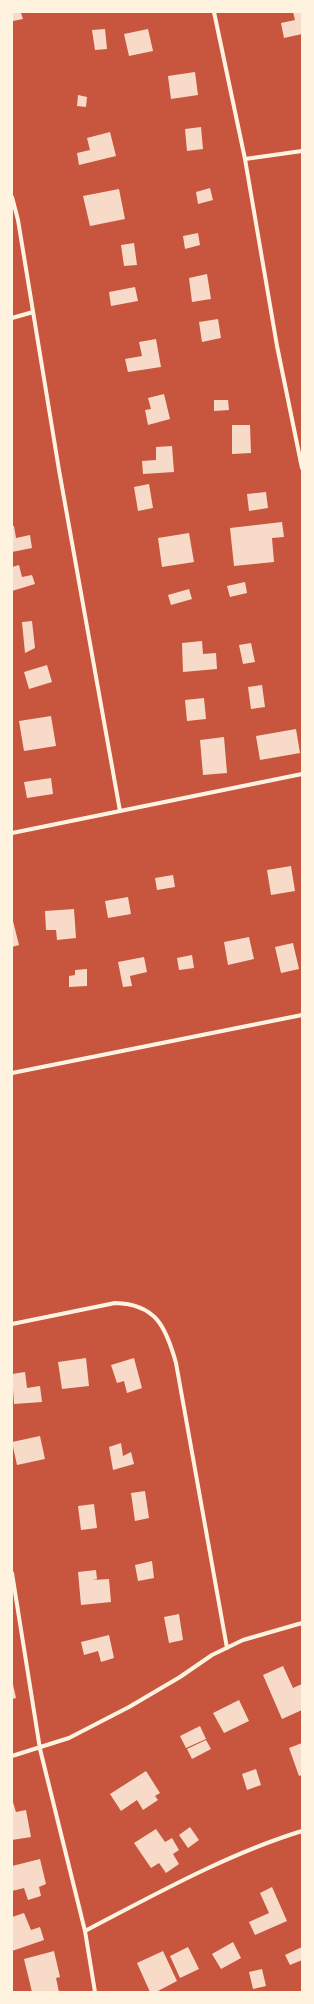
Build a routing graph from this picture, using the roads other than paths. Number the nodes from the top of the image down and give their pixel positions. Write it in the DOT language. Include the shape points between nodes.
graph roads {
  1 [pos="214,12"];
  2 [pos="302,151"];
  3 [pos="245,159"];
  4 [pos="12,197"];
  5 [pos="33,312"];
  6 [pos="12,318"];
  7 [pos="302,468"];
  8 [pos="302,774"];
  9 [pos="120,811"];
  10 [pos="12,833"];
  11 [pos="302,1015"];
  12 [pos="12,1073"];
  13 [pos="12,1324"];
  14 [pos="12,1573"];
  15 [pos="302,1624"];
  16 [pos="227,1648"];
  17 [pos="40,1749"];
  18 [pos="12,1756"];
  19 [pos="302,1831"];
  20 [pos="85,1931"];
  21 [pos="95,1992"];
  1 -- 3 [label="street"];
  2 -- 3 [label="street"];
  3 -- 7 [label="street" via="277,346"];
  4 -- 5 [label="street"];
  5 -- 6 [label="street"];
  5 -- 9 [label="street"];
  8 -- 9 [label="street"];
  9 -- 10 [label="street"];
  11 -- 12 [label="street"];
  13 -- 16 [label="street" via="115,1303 131,1303 158,1318 169,1338 176,1363"];
  14 -- 17 [label="street"];
  15 -- 16 [label="street" via="243,1640"];
  16 -- 17 [label="street" via="129,1707 69,1738"];
  17 -- 18 [label="street"];
  17 -- 20 [label="street"];
  19 -- 20 [label="street" via="199,1872"];
  20 -- 21 [label="street"];
}
